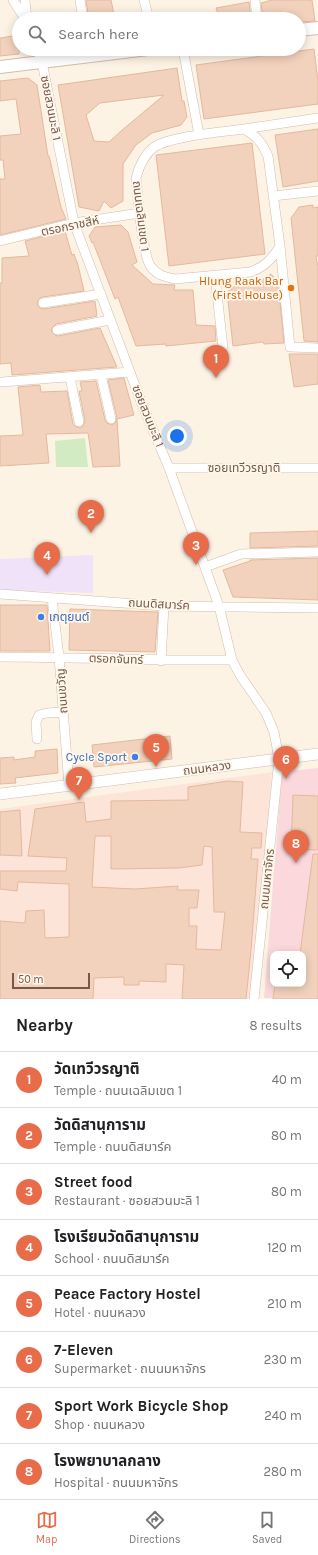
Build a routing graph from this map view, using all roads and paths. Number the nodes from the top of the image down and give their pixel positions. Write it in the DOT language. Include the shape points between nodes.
graph roads {
  1 [pos="13,0"];
  2 [pos="24,0"];
  3 [pos="80,0"];
  4 [pos="144,0"];
  5 [pos="255,0"];
  6 [pos="21,12"];
  7 [pos="25,12"];
  8 [pos="82,12"];
  9 [pos="147,12"];
  10 [pos="256,12"];
  11 [pos="318,28"];
  12 [pos="306,29"];
  13 [pos="40,56"];
  14 [pos="73,56"];
  15 [pos="184,56"];
  16 [pos="42,62"];
  17 [pos="0,67"];
  18 [pos="318,118"];
  19 [pos="244,129"];
  20 [pos="199,135"];
  21 [pos="318,191"];
  22 [pos="274,196"];
  23 [pos="140,213"];
  24 [pos="74,223"];
  25 [pos="0,241"];
  26 [pos="280,246"];
  27 [pos="215,276"];
  28 [pos="101,294"];
  29 [pos="43,303"];
  30 [pos="110,320"];
  31 [pos="57,330"];
  32 [pos="223,347"];
  33 [pos="318,348"];
  34 [pos="130,372"];
  35 [pos="101,375"];
  36 [pos="70,377"];
  37 [pos="2,382"];
  38 [pos="111,419"];
  39 [pos="79,422"];
  40 [pos="169,468"];
  41 [pos="318,468"];
  42 [pos="318,552"];
  43 [pos="205,568"];
  44 [pos="0,594"];
  45 [pos="52,598"];
  46 [pos="164,606"];
  47 [pos="219,606"];
  48 [pos="318,608"];
  49 [pos="0,657"];
  50 [pos="59,657"];
  51 [pos="232,660"];
  52 [pos="161,661"];
  53 [pos="63,712"];
  54 [pos="37,739"];
  55 [pos="318,754"];
  56 [pos="279,760"];
  57 [pos="69,786"];
  58 [pos="0,794"];
  59 [pos="254,999"];
  1 -- 6 [label="street"];
  2 -- 7 [label="street"];
  3 -- 8 [label="street"];
  4 -- 9 [label="street"];
  5 -- 10 [label="street"];
  11 -- 12 [label="main road"];
  13 -- 16 [label="street, ซอยสวนมะลิ 1"];
  14 -- 16 [label="main road"];
  15 -- 20 [label="street"];
  16 -- 17 [label="main road"];
  16 -- 24 [label="street, ซอยสวนมะลิ 1"];
  18 -- 19 [label="street, ถนนเฉลิมเขต 1"];
  19 -- 20 [label="street, ถนนเฉลิมเขต 1"];
  19 -- 22 [label="street" via="255,134 268,156"];
  20 -- 23 [label="street, ถนนเฉลิมเขต 1" via="167,141 145,156 136,178"];
  21 -- 22 [label="street"];
  22 -- 26 [label="street"];
  23 -- 24 [label="street, ตรอกราชสีห์"];
  23 -- 27 [label="street, ถนนเฉลิมเขต 1" via="145,252 149,265 157,274 175,279"];
  24 -- 25 [label="street, ตรอกราชสีห์"];
  24 -- 28 [label="street, ซอยสวนมะลิ 1"];
  26 -- 27 [label="street, ถนนเฉลิมเขต 1" via="269,263 259,269"];
  26 -- 33 [label="street" via="290,347"];
  27 -- 32 [label="street"];
  28 -- 29 [label="street"];
  28 -- 30 [label="street, ซอยสวนมะลิ 1"];
  30 -- 31 [label="street"];
  30 -- 34 [label="street, ซอยสวนมะลิ 1"];
  34 -- 35 [label="street"];
  34 -- 40 [label="street, ซอยสวนมะลิ 1"];
  35 -- 36 [label="street"];
  35 -- 38 [label="street"];
  36 -- 37 [label="street"];
  36 -- 39 [label="street"];
  40 -- 41 [label="street, ซอยเทวีวรญาติ"];
  40 -- 43 [label="street, ซอยสวนมะลิ 1"];
  42 -- 43 [label="street" via="241,554"];
  43 -- 47 [label="street, ซอยสวนมะลิ 1"];
  44 -- 45 [label="street, ถนนดิสมาร์ค"];
  45 -- 46 [label="street, ถนนดิสมาร์ค"];
  45 -- 50 [label="street, ถนนขวัญ"];
  46 -- 47 [label="street, ถนนดิสมาร์ค"];
  46 -- 52 [label="street"];
  47 -- 48 [label="street, ถนนดิสมาร์ค"];
  47 -- 51 [label="street, ซอยสวนมะลิ 1"];
  49 -- 50 [label="street, ตรอกจันทร์"];
  50 -- 52 [label="street, ตรอกจันทร์"];
  50 -- 53 [label="street, ถนนขวัญ"];
  51 -- 52 [label="street, ตรอกจันทร์"];
  51 -- 56 [label="street, ซอยสวนมะลิ 1" via="266,713 274,732"];
  53 -- 54 [label="street" via="39,715 36,722"];
  53 -- 57 [label="street, ถนนขวัญ"];
  55 -- 56 [label="street, ถนนหลวง"];
  56 -- 57 [label="street, ถนนหลวง"];
  56 -- 59 [label="street, ถนนมหาจักร"];
  57 -- 58 [label="street, ถนนหลวง"];
}
